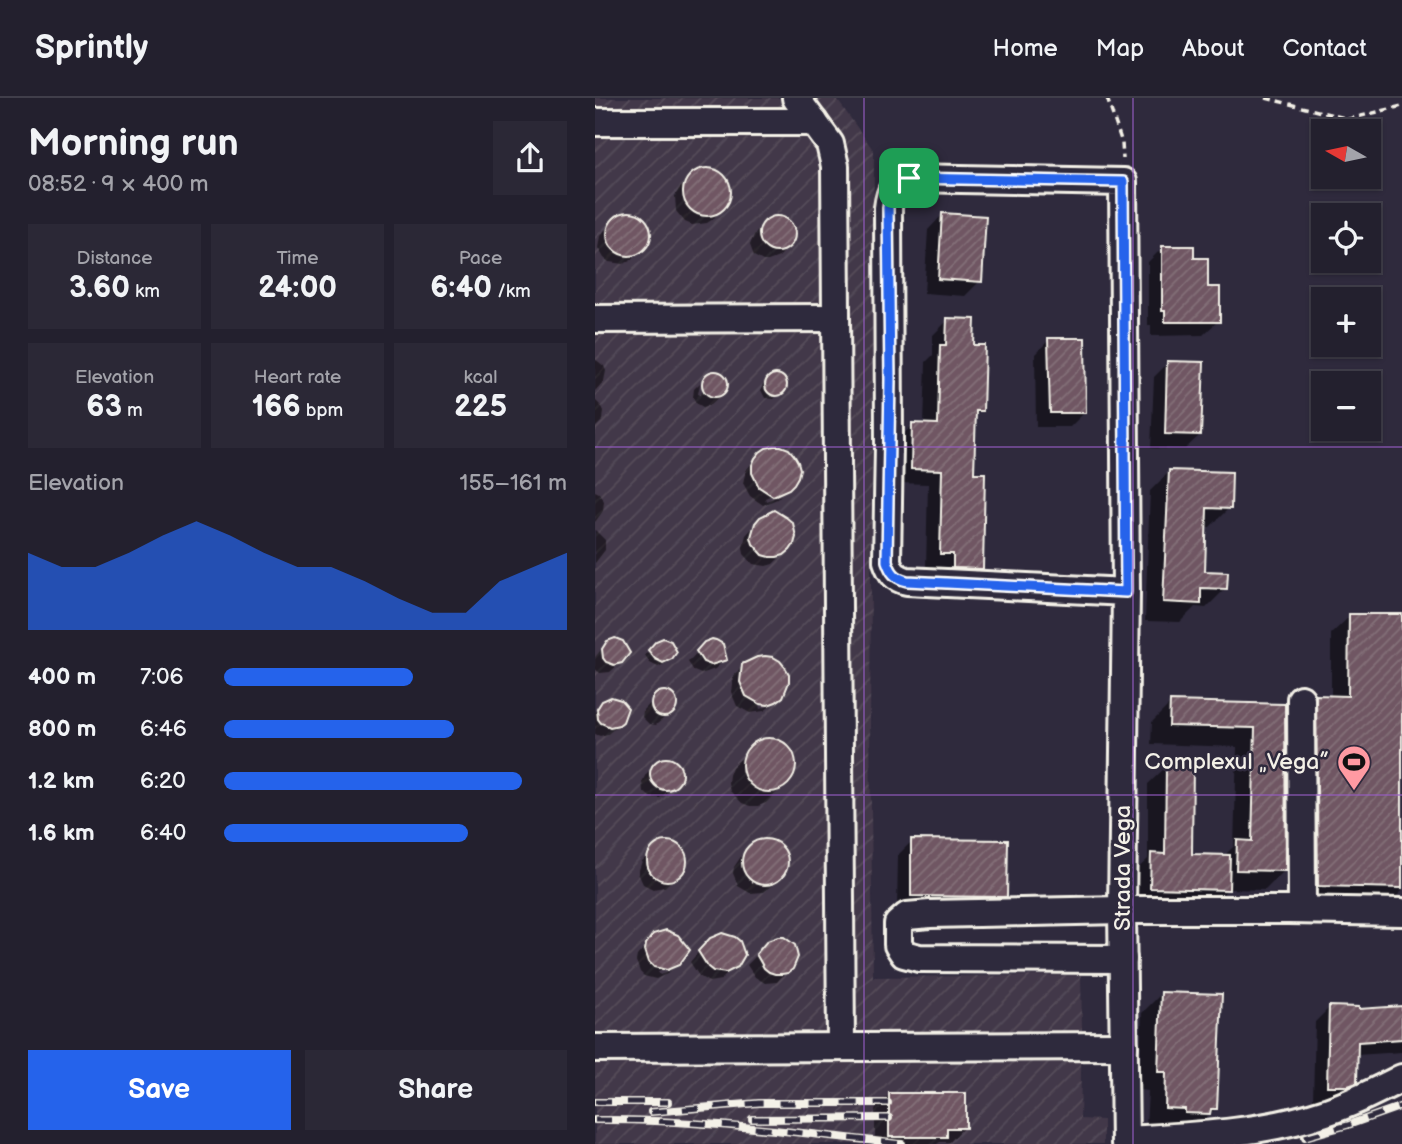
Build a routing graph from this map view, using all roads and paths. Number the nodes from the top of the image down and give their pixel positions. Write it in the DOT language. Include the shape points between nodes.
graph roads {
  1 [pos="796,98"];
  2 [pos="1107,98"];
  3 [pos="1266,98"];
  4 [pos="1402,106"];
  5 [pos="595,122"];
  6 [pos="814,122"];
  7 [pos="1123,182"];
  8 [pos="836,318"];
  9 [pos="595,319"];
  10 [pos="1126,592"];
  11 [pos="1301,699"];
  12 [pos="1122,910"];
  13 [pos="1302,910"];
  14 [pos="1402,912"];
  15 [pos="1123,959"];
  16 [pos="1124,1046"];
  17 [pos="841,1047"];
  18 [pos="595,1048"];
  19 [pos="1402,1078"];
  20 [pos="1125,1142"];
  1 -- 6 [label="street"];
  2 -- 7 [label="path" via="1122,143"];
  3 -- 4 [label="path" via="1349,119"];
  5 -- 6 [label="street"];
  6 -- 8 [label="street" via="830,144 835,166"];
  7 -- 10 [label="street, Strada Vega"];
  7 -- 10 [label="street" via="909,178 894,186 888,208 887,561 891,572 907,581"];
  8 -- 9 [label="street"];
  8 -- 17 [label="street"];
  10 -- 12 [label="street, Strada Vega"];
  11 -- 13 [label="street"];
  12 -- 13 [label="street"];
  12 -- 15 [label="street, Strada Vega"];
  12 -- 15 [label="street" via="907,916 898,924 898,945 904,954 919,958"];
  13 -- 14 [label="street"];
  15 -- 16 [label="street, Strada Vega"];
  16 -- 17 [label="street"];
  16 -- 20 [label="street, Strada Vega"];
  17 -- 18 [label="street"];
  19 -- 20 [label="street" via="1323,1114 1283,1124"];
}
